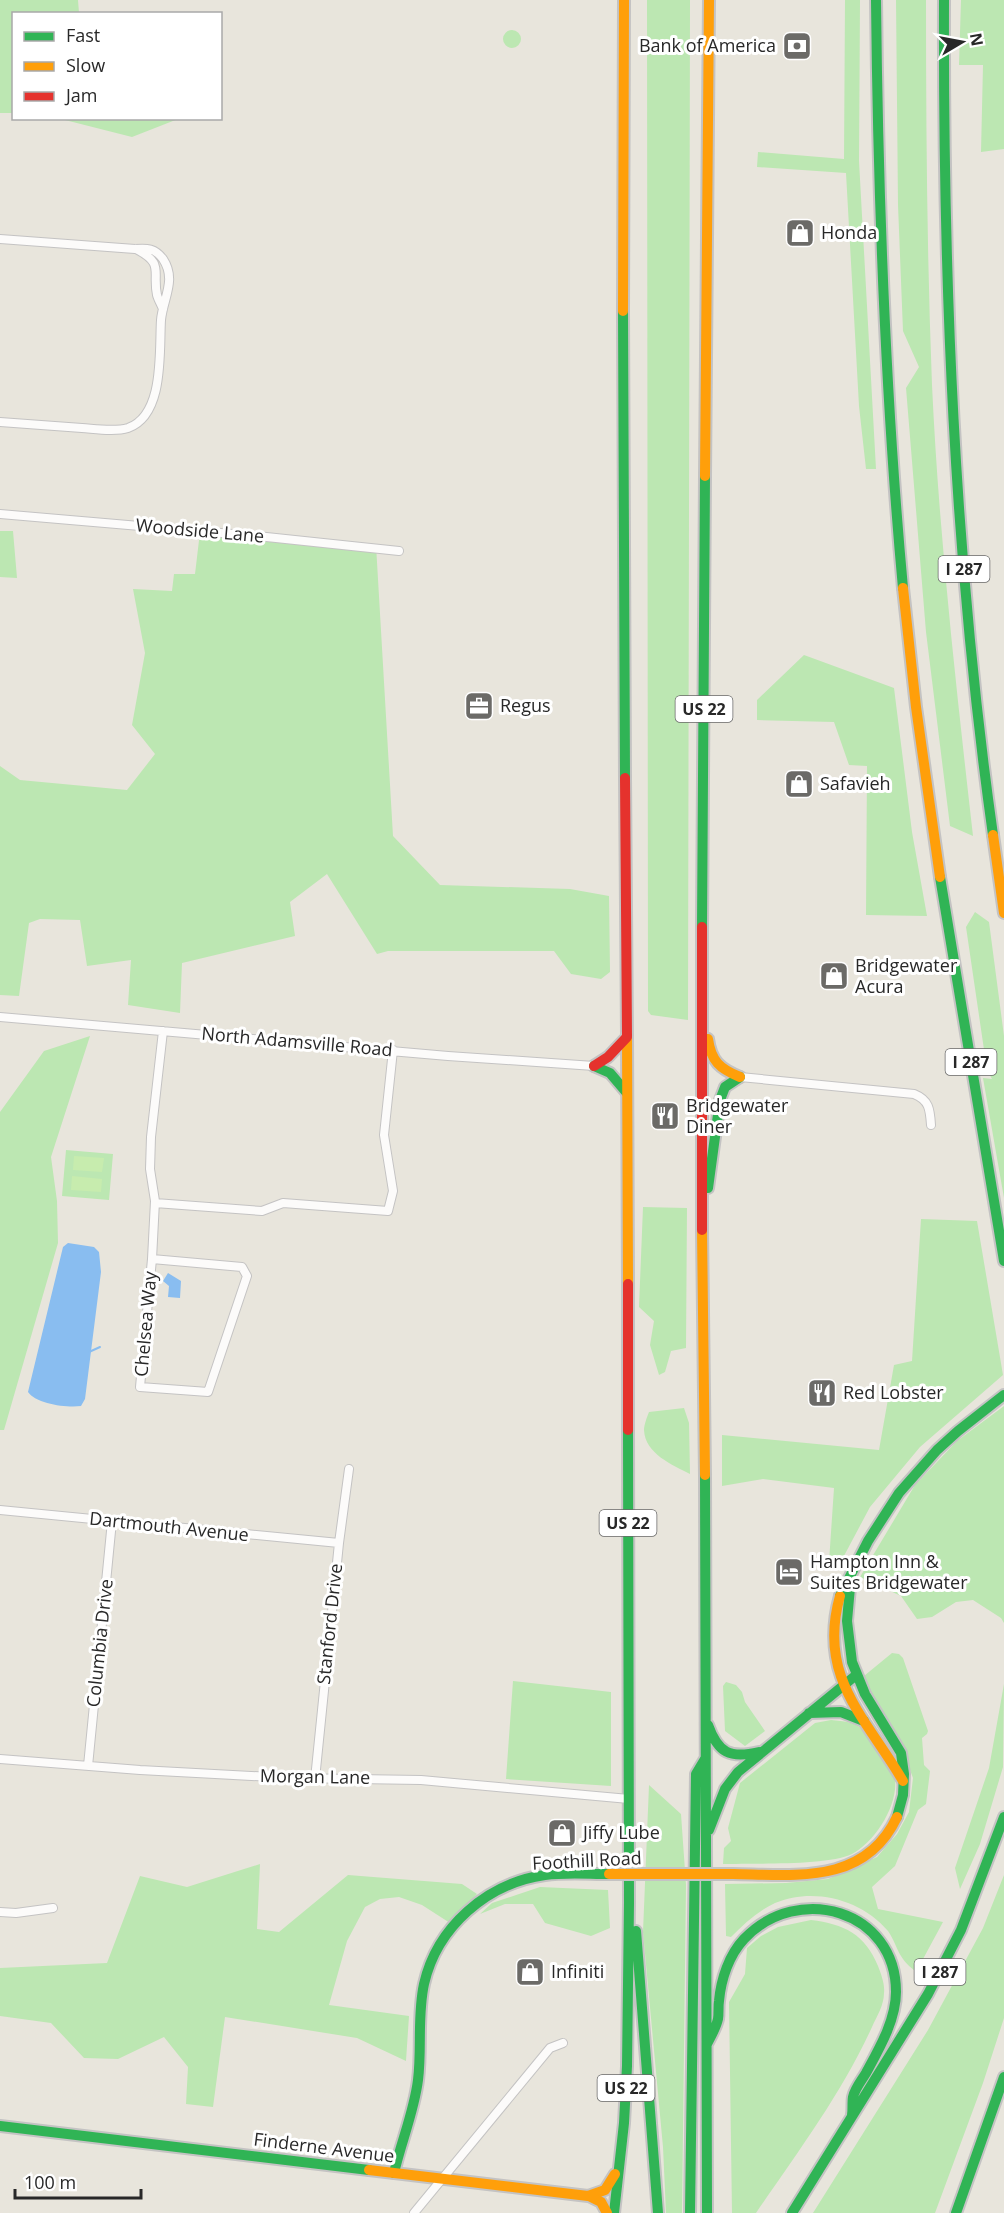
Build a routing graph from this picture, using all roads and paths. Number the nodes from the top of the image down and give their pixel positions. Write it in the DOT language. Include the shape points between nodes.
graph roads {
  1 [pos="624,0"];
  2 [pos="709,0"];
  3 [pos="876,0"];
  4 [pos="944,0"];
  5 [pos="0,239"];
  6 [pos="135,249"];
  7 [pos="163,309"];
  8 [pos="0,422"];
  9 [pos="0,514"];
  10 [pos="399,551"];
  11 [pos="1004,913"];
  12 [pos="702,994"];
  13 [pos="0,1017"];
  14 [pos="163,1031"];
  15 [pos="627,1037"];
  16 [pos="393,1050"];
  17 [pos="594,1066"];
  18 [pos="740,1077"];
  19 [pos="627,1093"];
  20 [pos="931,1125"];
  21 [pos="155,1203"];
  22 [pos="702,1224"];
  23 [pos="152,1259"];
  24 [pos="1004,1261"];
  25 [pos="1000,1398"];
  26 [pos="350,1469"];
  27 [pos="0,1510"];
  28 [pos="112,1521"];
  29 [pos="339,1544"];
  30 [pos="851,1576"];
  31 [pos="855,1676"];
  32 [pos="843,1686"];
  33 [pos="705,1709"];
  34 [pos="809,1713"];
  35 [pos="864,1721"];
  36 [pos="761,1752"];
  37 [pos="705,1758"];
  38 [pos="0,1759"];
  39 [pos="88,1766"];
  40 [pos="315,1779"];
  41 [pos="903,1781"];
  42 [pos="629,1799"];
  43 [pos="1004,1816"];
  44 [pos="705,1839"];
  45 [pos="630,1903"];
  46 [pos="53,1908"];
  47 [pos="0,1912"];
  48 [pos="563,2043"];
  49 [pos="706,2046"];
  50 [pos="1004,2077"];
  51 [pos="852,2115"];
  52 [pos="0,2126"];
  53 [pos="621,2157"];
  54 [pos="394,2173"];
  55 [pos="443,2178"];
  56 [pos="588,2196"];
  57 [pos="414,2213"];
  58 [pos="607,2213"];
  59 [pos="614,2213"];
  60 [pos="658,2213"];
  61 [pos="690,2213"];
  62 [pos="707,2213"];
  63 [pos="792,2213"];
  64 [pos="956,2213"];
  1 -- 15 [label="main road, US 22" via="622,420"];
  2 -- 12 [label="main road, US 22"];
  3 -- 24 [label="main road, I 287" via="882,289 903,582 938,863"];
  4 -- 11 [label="main road, I 287" via="947,279 956,447 967,609"];
  5 -- 6 [label="street"];
  6 -- 7 [label="street" via="153,261"];
  6 -- 7 [label="street" via="150,248 168,267 168,296"];
  7 -- 8 [label="street" via="158,381 153,399 135,424 103,429"];
  9 -- 10 [label="street, Woodside Lane"];
  12 -- 18 [label="main road" via="710,1056 723,1071"];
  12 -- 22 [label="main road, US 22"];
  13 -- 14 [label="street, North Adamsville Road"];
  14 -- 16 [label="street, North Adamsville Road"];
  14 -- 21 [label="street, Chelsea Way" via="151,1137"];
  15 -- 17 [label="main road"];
  15 -- 19 [label="main road, US 22"];
  16 -- 17 [label="street, North Adamsville Road"];
  16 -- 21 [label="street" via="384,1135 393,1191 388,1211 283,1203 262,1211"];
  17 -- 19 [label="main road" via="615,1077"];
  18 -- 20 [label="street" via="914,1094 929,1104"];
  18 -- 22 [label="main road" via="725,1087 720,1100"];
  19 -- 42 [label="main road, US 22"];
  21 -- 23 [label="street, Chelsea Way"];
  22 -- 33 [label="main road, US 22"];
  23 -- 23 [label="street, Chelsea Way" via="140,1387 208,1392 247,1276 242,1267"];
  25 -- 30 [label="main road, Foothill Road" via="948,1438 907,1482 865,1544"];
  26 -- 29 [label="street, Stanford Drive"];
  27 -- 28 [label="street, Dartmouth Avenue"];
  28 -- 29 [label="street, Dartmouth Avenue"];
  28 -- 39 [label="street, Columbia Drive"];
  29 -- 40 [label="street, Stanford Drive"];
  30 -- 31 [label="main road, Foothill Road" via="847,1633"];
  30 -- 32 [label="main road, Foothill Road" via="839,1598 834,1629"];
  31 -- 32 [label="main road"];
  31 -- 41 [label="main road, Foothill Road" via="901,1754"];
  32 -- 34 [label="main road"];
  32 -- 35 [label="main road, Foothill Road"];
  33 -- 36 [label="main road" via="714,1740 725,1752 738,1757"];
  33 -- 37 [label="main road, US 22"];
  34 -- 35 [label="main road" via="841,1712"];
  34 -- 36 [label="main road"];
  35 -- 41 [label="main road, Foothill Road"];
  36 -- 44 [label="main road" via="725,1789"];
  37 -- 44 [label="main road, US 22"];
  37 -- 61 [label="main road" via="696,1774"];
  38 -- 39 [label="street, Morgan Lane"];
  39 -- 40 [label="street, Morgan Lane"];
  40 -- 42 [label="street, Morgan Lane" via="421,1780"];
  41 -- 54 [label="main road, Foothill Road, bridge" via="903,1801 886,1839 863,1858 839,1869 809,1874 544,1875 489,1895 455,1922 435,1953 424,1983 418,2081"];
  42 -- 45 [label="main road, US 22"];
  43 -- 51 [label="main road, I 287" via="961,1930 910,2024"];
  44 -- 49 [label="main road, US 22"];
  45 -- 53 [label="main road, US 22"];
  45 -- 60 [label="main road" via="638,1940"];
  46 -- 47 [label="street"];
  48 -- 55 [label="street" via="550,2048"];
  49 -- 51 [label="main road" via="718,2021 727,1967 752,1931 776,1914 796,1908 815,1907 850,1915 871,1930 888,1953 895,1972 896,1993 889,2024 853,2097"];
  49 -- 62 [label="main road, US 22"];
  50 -- 64 [label="main road"];
  51 -- 63 [label="main road, I 287"];
  52 -- 54 [label="main road, Finderne Avenue"];
  53 -- 56 [label="main road" via="610,2186"];
  53 -- 59 [label="main road, US 22"];
  54 -- 55 [label="main road, Finderne Avenue"];
  55 -- 56 [label="main road, Finderne Avenue"];
  55 -- 57 [label="street"];
  56 -- 58 [label="main road" via="600,2202"];
}
